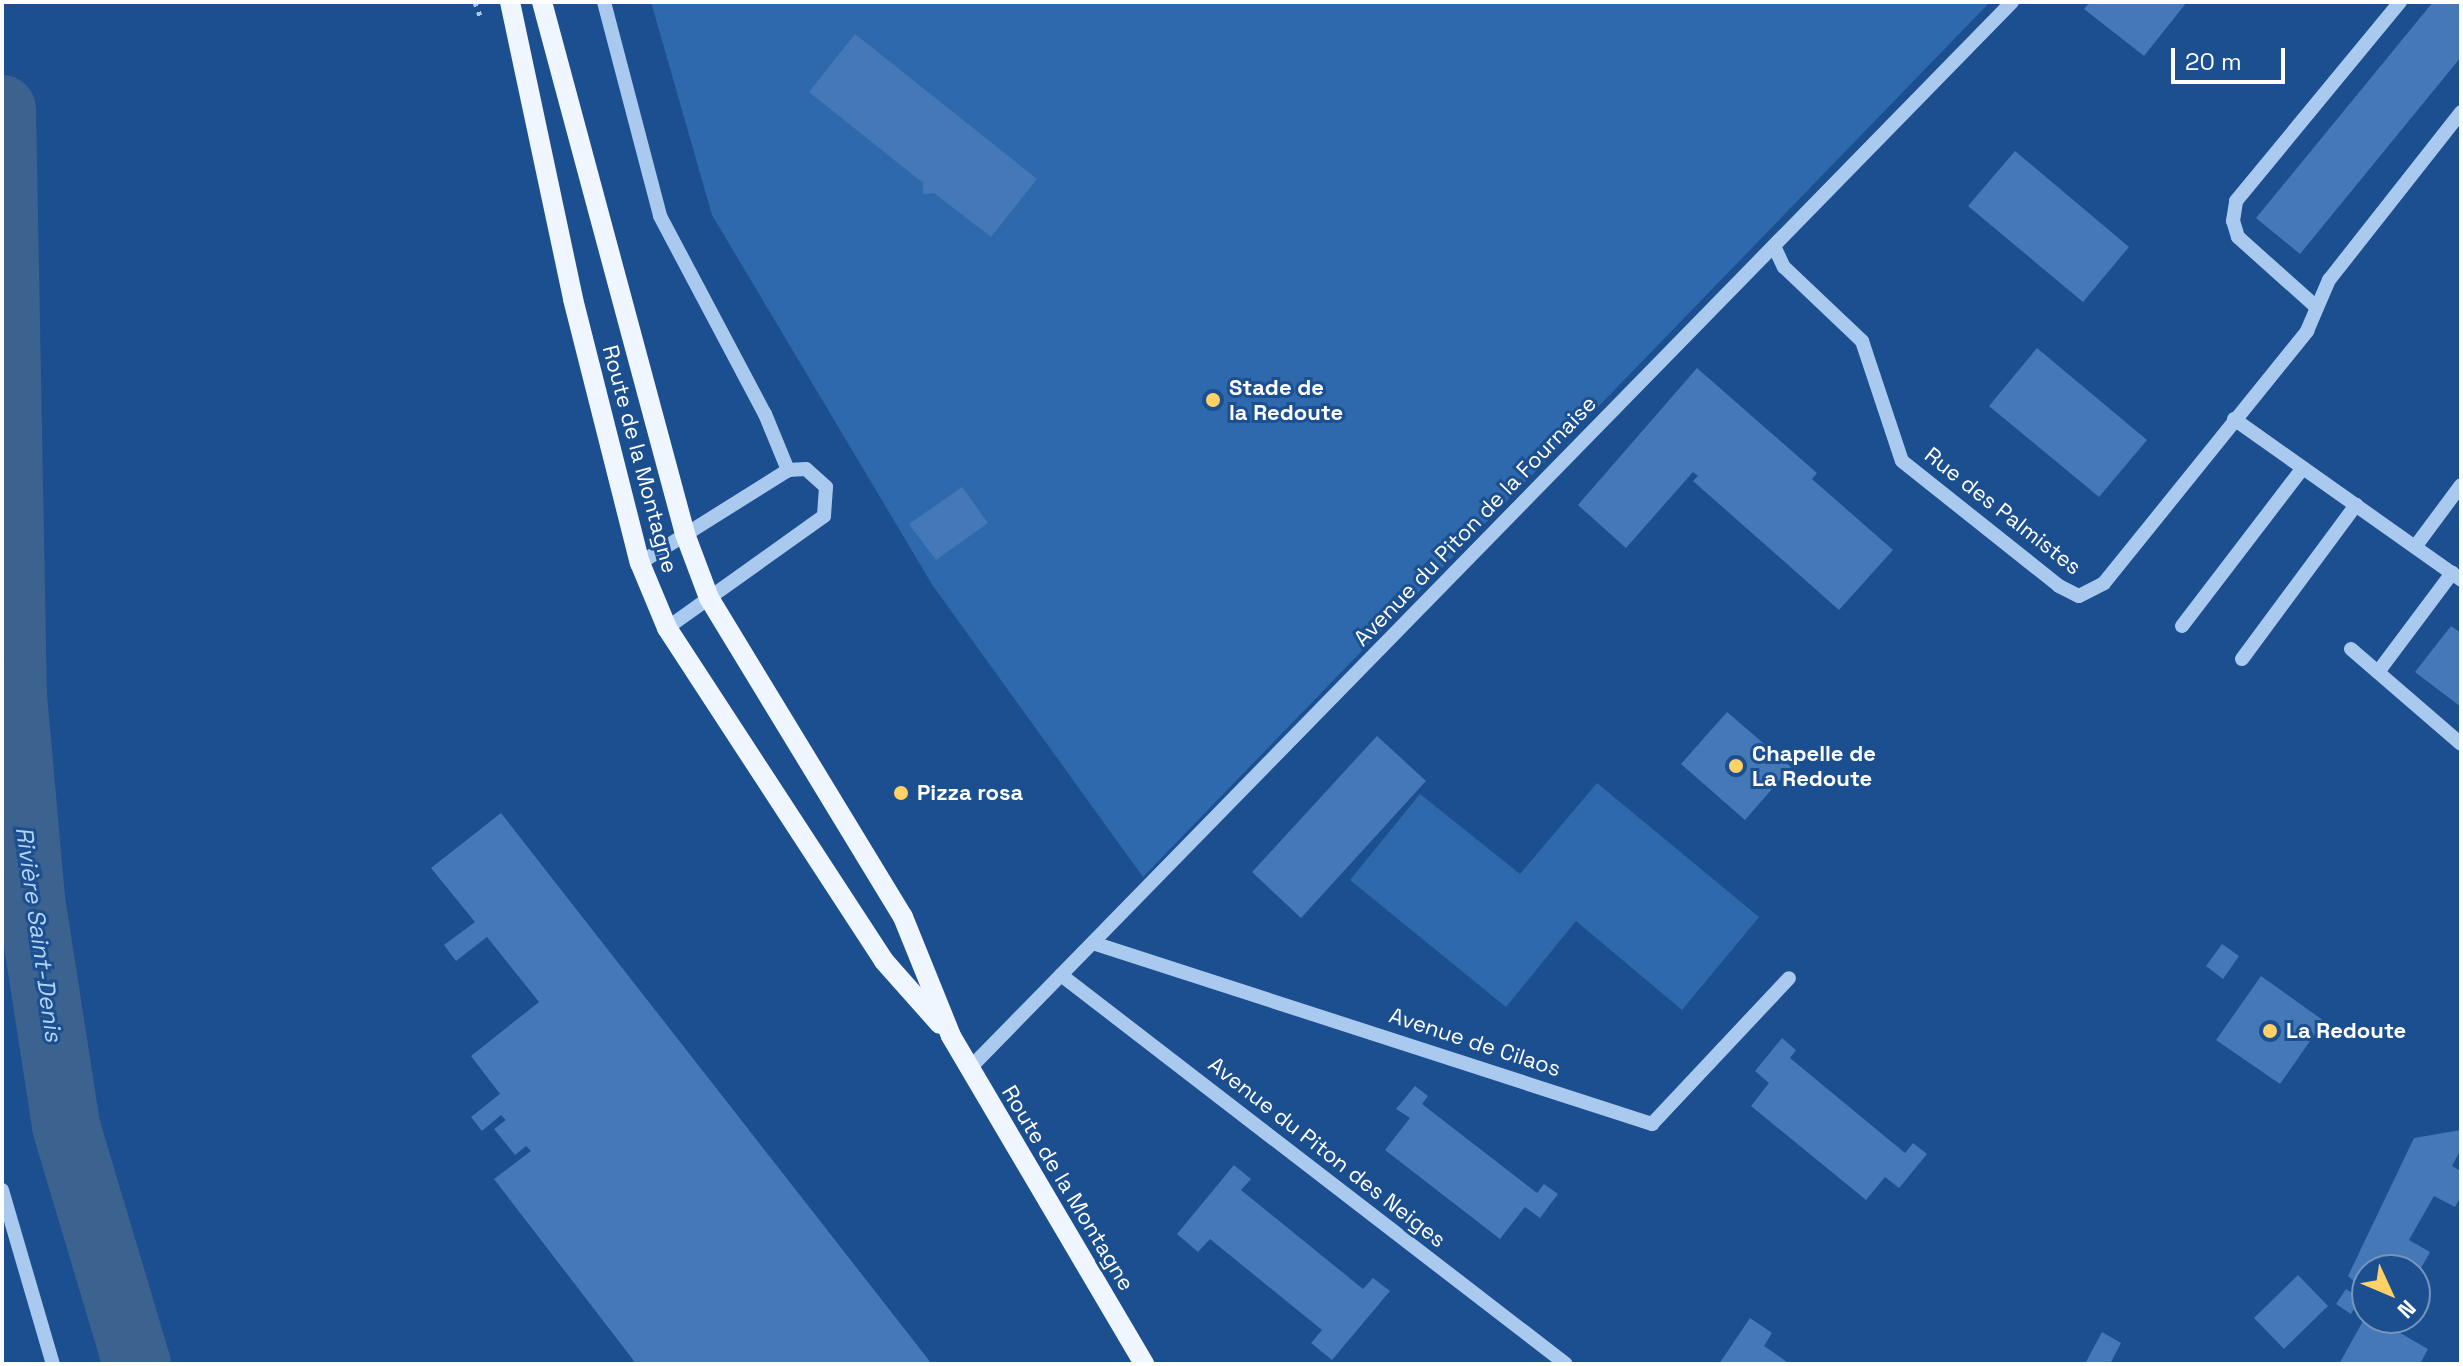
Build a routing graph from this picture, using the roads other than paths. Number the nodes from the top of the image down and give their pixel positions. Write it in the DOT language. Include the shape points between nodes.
graph roads {
  1 [pos="510,2"];
  2 [pos="542,2"];
  3 [pos="604,2"];
  4 [pos="2012,2"];
  5 [pos="2400,2"];
  6 [pos="2461,112"];
  7 [pos="1774,246"];
  8 [pos="2314,305"];
  9 [pos="2234,419"];
  10 [pos="2303,468"];
  11 [pos="788,470"];
  12 [pos="2461,485"];
  13 [pos="2356,505"];
  14 [pos="685,534"];
  15 [pos="2415,547"];
  16 [pos="640,563"];
  17 [pos="2457,576"];
  18 [pos="709,598"];
  19 [pos="2182,626"];
  20 [pos="667,628"];
  21 [pos="2351,649"];
  22 [pos="2242,659"];
  23 [pos="2378,672"];
  24 [pos="2461,744"];
  25 [pos="1093,943"];
  26 [pos="1061,975"];
  27 [pos="1789,978"];
  28 [pos="951,1036"];
  29 [pos="969,1069"];
  30 [pos="2,1190"];
  31 [pos="53,1364"];
  32 [pos="1144,1364"];
  33 [pos="1566,1364"];
  1 -- 16 [label="main road, Route de la Montagne" via="573,299"];
  2 -- 14 [label="main road, Route de la Montagne"];
  3 -- 11 [label="street" via="660,216 765,414"];
  4 -- 7 [label="street, Avenue du Piton de la Fournaise"];
  5 -- 8 [label="street" via="2236,201 2233,221 2238,237"];
  6 -- 8 [label="street"];
  7 -- 9 [label="street, Rue des Palmistes" via="1784,267 1862,341 1902,461 2059,586 2079,596 2104,583"];
  7 -- 25 [label="street, Avenue du Piton de la Fournaise"];
  8 -- 9 [label="street, Rue des Palmistes" via="2307,331"];
  9 -- 10 [label="street"];
  10 -- 13 [label="street"];
  10 -- 19 [label="street"];
  11 -- 14 [label="street"];
  11 -- 18 [label="street" via="816,474 829,500 824,516"];
  12 -- 15 [label="street"];
  13 -- 15 [label="street"];
  13 -- 22 [label="street"];
  14 -- 16 [label="street"];
  14 -- 18 [label="main road, Route de la Montagne"];
  15 -- 17 [label="street"];
  16 -- 20 [label="main road, Route de la Montagne"];
  17 -- 23 [label="street"];
  18 -- 20 [label="street"];
  18 -- 28 [label="main road, Route de la Montagne" via="903,917"];
  20 -- 28 [label="main road, Route de la Montagne" via="884,961"];
  21 -- 23 [label="street"];
  23 -- 24 [label="street"];
  25 -- 26 [label="street, Avenue du Piton de la Fournaise"];
  25 -- 27 [label="street, Avenue de Cilaos" via="1652,1124"];
  26 -- 29 [label="street, Avenue du Piton de la Fournaise"];
  26 -- 33 [label="street, Avenue du Piton des Neiges"];
  28 -- 29 [label="main road, Route de la Montagne"];
  29 -- 32 [label="main road, Route de la Montagne"];
  30 -- 31 [label="street"];
}
